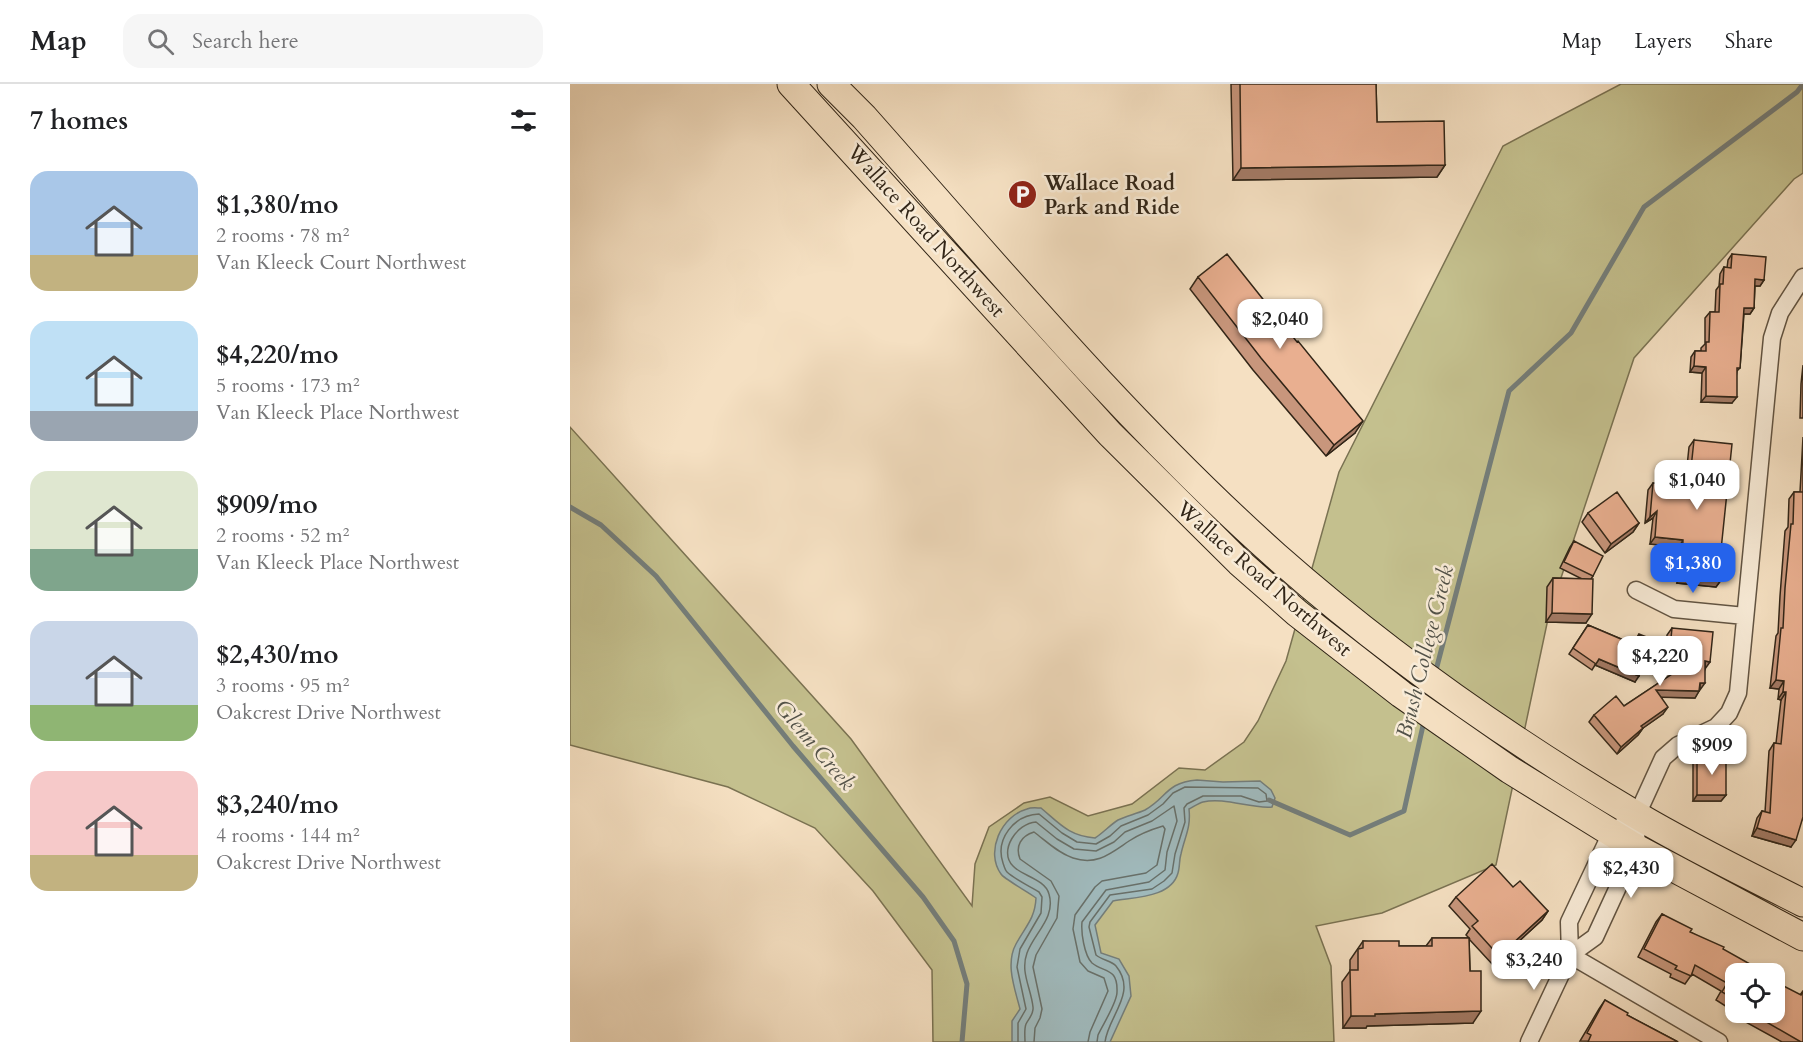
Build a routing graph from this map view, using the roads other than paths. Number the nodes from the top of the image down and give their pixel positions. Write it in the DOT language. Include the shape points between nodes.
graph roads {
  1 [pos="791,84"];
  2 [pos="831,84"];
  3 [pos="1803,278"];
  4 [pos="1636,590"];
  5 [pos="1745,616"];
  6 [pos="1636,815"];
  7 [pos="1611,833"];
  8 [pos="1636,848"];
  9 [pos="1803,903"];
  10 [pos="1803,936"];
  11 [pos="1570,955"];
  12 [pos="1529,1042"];
  13 [pos="1719,1042"];
  1 -- 7 [label="main road, Wallace Road Northwest" via="1110,434 1239,562 1313,626 1409,700"];
  2 -- 6 [label="main road, Wallace Road Northwest" via="1106,389 1277,557 1470,709"];
  3 -- 5 [label="street" via="1780,313 1772,338"];
  4 -- 5 [label="street" via="1674,609"];
  5 -- 6 [label="street" via="1738,693 1729,713 1716,727 1678,745 1663,758"];
  6 -- 7 [label="street"];
  6 -- 8 [label="street"];
  6 -- 9 [label="main road, Wallace Road Northwest"];
  7 -- 8 [label="main road, Wallace Road Northwest"];
  7 -- 11 [label="street" via="1569,922"];
  8 -- 10 [label="main road, Wallace Road Northwest"];
  8 -- 11 [label="street" via="1595,937"];
  11 -- 12 [label="street"];
  11 -- 13 [label="street"];
}
